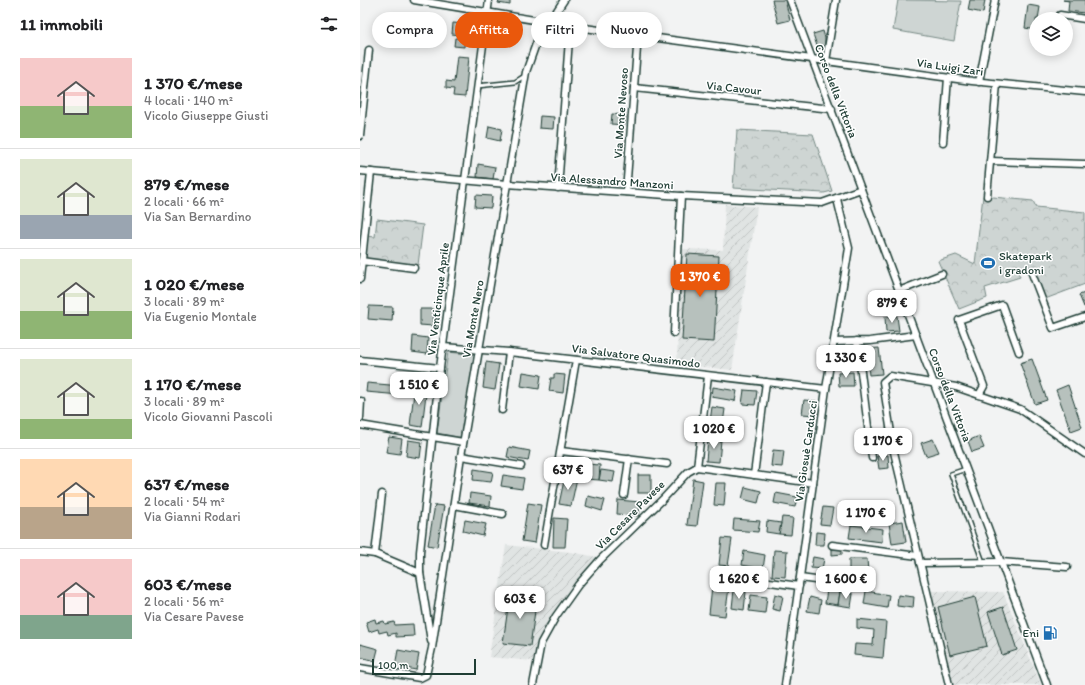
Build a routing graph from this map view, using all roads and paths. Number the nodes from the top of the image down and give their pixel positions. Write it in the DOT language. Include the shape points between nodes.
graph roads {
  1 [pos="414,0"];
  2 [pos="489,0"];
  3 [pos="564,0"];
  4 [pos="790,0"];
  5 [pos="836,0"];
  6 [pos="995,0"];
  7 [pos="427,1"];
  8 [pos="487,12"];
  9 [pos="557,12"];
  10 [pos="1073,17"];
  11 [pos="1085,19"];
  12 [pos="662,39"];
  13 [pos="482,48"];
  14 [pos="535,48"];
  15 [pos="568,48"];
  16 [pos="637,48"];
  17 [pos="369,50"];
  18 [pos="812,59"];
  19 [pos="826,61"];
  20 [pos="526,72"];
  21 [pos="948,78"];
  22 [pos="979,82"];
  23 [pos="997,84"];
  24 [pos="477,86"];
  25 [pos="634,88"];
  26 [pos="1085,92"];
  27 [pos="832,110"];
  28 [pos="360,136"];
  29 [pos="943,142"];
  30 [pos="990,161"];
  31 [pos="1085,164"];
  32 [pos="360,172"];
  33 [pos="371,172"];
  34 [pos="465,180"];
  35 [pos="507,184"];
  36 [pos="558,188"];
  37 [pos="861,189"];
  38 [pos="626,192"];
  39 [pos="681,196"];
  40 [pos="987,196"];
  41 [pos="837,199"];
  42 [pos="361,261"];
  43 [pos="414,268"];
  44 [pos="1031,271"];
  45 [pos="942,274"];
  46 [pos="360,279"];
  47 [pos="900,291"];
  48 [pos="1085,317"];
  49 [pos="674,333"];
  50 [pos="916,335"];
  51 [pos="857,341"];
  52 [pos="834,342"];
  53 [pos="443,347"];
  54 [pos="479,350"];
  55 [pos="509,352"];
  56 [pos="1019,352"];
  57 [pos="360,360"];
  58 [pos="576,360"];
  59 [pos="440,368"];
  60 [pos="708,376"];
  61 [pos="766,382"];
  62 [pos="935,385"];
  63 [pos="826,389"];
  64 [pos="979,395"];
  65 [pos="361,401"];
  66 [pos="502,410"];
  67 [pos="360,418"];
  68 [pos="360,424"];
  69 [pos="433,437"];
  70 [pos="463,442"];
  71 [pos="561,451"];
  72 [pos="1085,454"];
  73 [pos="461,456"];
  74 [pos="872,458"];
  75 [pos="629,459"];
  76 [pos="667,464"];
  77 [pos="521,466"];
  78 [pos="697,467"];
  79 [pos="966,469"];
  80 [pos="754,475"];
  81 [pos="813,483"];
  82 [pos="382,494"];
  83 [pos="624,495"];
  84 [pos="454,505"];
  85 [pos="503,514"];
  86 [pos="544,545"];
  87 [pos="832,545"];
  88 [pos="360,552"];
  89 [pos="375,554"];
  90 [pos="918,556"];
  91 [pos="983,562"];
  92 [pos="1001,562"];
  93 [pos="920,563"];
  94 [pos="1067,567"];
  95 [pos="420,573"];
  96 [pos="726,576"];
  97 [pos="800,578"];
  98 [pos="799,586"];
  99 [pos="860,586"];
  100 [pos="432,648"];
  101 [pos="360,668"];
  102 [pos="533,685"];
  103 [pos="785,685"];
  104 [pos="949,685"];
  105 [pos="1047,685"];
  1 -- 7 [label="street, Via Luigi Zari"];
  2 -- 8 [label="street, Via Venticinque Aprile"];
  3 -- 9 [label="street, Via Monte Nero"];
  4 -- 18 [label="street, Corso della Vittoria"];
  5 -- 19 [label="street"];
  6 -- 22 [label="street"];
  7 -- 8 [label="street, Via Luigi Zari"];
  10 -- 11 [label="street"];
  12 -- 18 [label="street, Via Luigi Zari"];
  13 -- 24 [label="street, Via Venticinque Aprile"];
  14 -- 20 [label="street, Via Monte Nero"];
  15 -- 36 [label="street"];
  16 -- 25 [label="street, Via Monte Nevoso"];
  17 -- 28 [label="street"];
  18 -- 19 [label="street, Via Luigi Zari"];
  18 -- 27 [label="street, Corso della Vittoria"];
  19 -- 21 [label="street, Via Luigi Zari"];
  20 -- 24 [label="lane" via="522,79 515,82"];
  20 -- 35 [label="street, Via Monte Nero"];
  21 -- 22 [label="street, Via Luigi Zari"];
  21 -- 29 [label="street"];
  22 -- 23 [label="street, Via Luigi Zari"];
  23 -- 26 [label="street, Via Luigi Zari"];
  23 -- 30 [label="street"];
  24 -- 34 [label="street, Via Venticinque Aprile"];
  25 -- 27 [label="street, Via Cavour"];
  25 -- 38 [label="street, Via Monte Nevoso"];
  27 -- 37 [label="street, Corso della Vittoria"];
  30 -- 31 [label="street"];
  30 -- 40 [label="street"];
  32 -- 33 [label="street, Via Alessandro Manzoni"];
  33 -- 34 [label="street, Via Alessandro Manzoni"];
  33 -- 42 [label="street"];
  34 -- 35 [label="street, Via Alessandro Manzoni"];
  34 -- 53 [label="street, Via Venticinque Aprile"];
  35 -- 36 [label="street, Via Alessandro Manzoni"];
  35 -- 54 [label="street, Via Monte Nero"];
  36 -- 38 [label="street, Via Alessandro Manzoni"];
  37 -- 41 [label="street, Via Alessandro Manzoni"];
  37 -- 47 [label="street, Corso della Vittoria"];
  38 -- 39 [label="street, Via Alessandro Manzoni"];
  39 -- 41 [label="street, Via Alessandro Manzoni" via="822,203"];
  39 -- 49 [label="street"];
  41 -- 52 [label="street, Via Giosuè Carducci" via="849,248"];
  42 -- 43 [label="street"];
  42 -- 46 [label="street"];
  44 -- 48 [label="street" via="1053,328"];
  45 -- 47 [label="street"];
  47 -- 50 [label="street, Corso della Vittoria"];
  50 -- 51 [label="street"];
  50 -- 62 [label="street, Corso della Vittoria"];
  51 -- 52 [label="street"];
  51 -- 74 [label="street"];
  52 -- 63 [label="street, Via Giosuè Carducci"];
  53 -- 54 [label="street, Via Salvatore Quasimodo"];
  53 -- 59 [label="street, Via Venticinque Aprile"];
  54 -- 55 [label="street, Via Salvatore Quasimodo"];
  54 -- 70 [label="street, Via Monte Nero"];
  55 -- 58 [label="street, Via Salvatore Quasimodo"];
  55 -- 66 [label="street"];
  56 -- 64 [label="street" via="1002,305 959,320 984,386"];
  57 -- 59 [label="street"];
  58 -- 60 [label="street, Via Salvatore Quasimodo"];
  58 -- 71 [label="street"];
  59 -- 69 [label="street, Via Venticinque Aprile"];
  60 -- 61 [label="street, Via Salvatore Quasimodo"];
  60 -- 78 [label="street"];
  61 -- 63 [label="street, Via Salvatore Quasimodo"];
  61 -- 80 [label="street"];
  62 -- 64 [label="street" via="956,387"];
  62 -- 79 [label="street, Corso della Vittoria"];
  62 -- 90 [label="street" via="890,376 883,382 894,452"];
  63 -- 81 [label="street, Via Giosuè Carducci"];
  64 -- 72 [label="street" via="1020,409"];
  65 -- 67 [label="street"];
  68 -- 69 [label="street"];
  69 -- 70 [label="street"];
  69 -- 95 [label="street, Via Venticinque Aprile"];
  70 -- 73 [label="street, Via Monte Nero"];
  71 -- 75 [label="street"];
  71 -- 86 [label="street"];
  73 -- 77 [label="street"];
  73 -- 84 [label="street, Via Monte Nero"];
  75 -- 76 [label="street"];
  75 -- 83 [label="street"];
  78 -- 80 [label="street"];
  78 -- 102 [label="street, Via Cesare Pavese" via="688,472 600,560 578,586 556,616 541,643"];
  79 -- 91 [label="lane" via="951,474"];
  79 -- 92 [label="street, Corso della Vittoria"];
  80 -- 81 [label="street"];
  81 -- 97 [label="street, Via Giosuè Carducci"];
  82 -- 89 [label="street"];
  84 -- 85 [label="street"];
  84 -- 100 [label="street, Via Monte Nero"];
  87 -- 90 [label="street"];
  88 -- 89 [label="street"];
  89 -- 95 [label="street"];
  90 -- 93 [label="street"];
  91 -- 92 [label="street"];
  91 -- 93 [label="street"];
  92 -- 94 [label="street"];
  92 -- 105 [label="street, Corso della Vittoria"];
  93 -- 104 [label="street"];
  95 -- 100 [label="street, Via Venticinque Aprile"];
  96 -- 98 [label="street"];
  97 -- 98 [label="street, Via Giosuè Carducci"];
  97 -- 99 [label="street"];
  98 -- 103 [label="street, Via Giosuè Carducci"];
  100 -- 101 [label="street, Via Monte Nero" via="426,675 420,678"];
}
